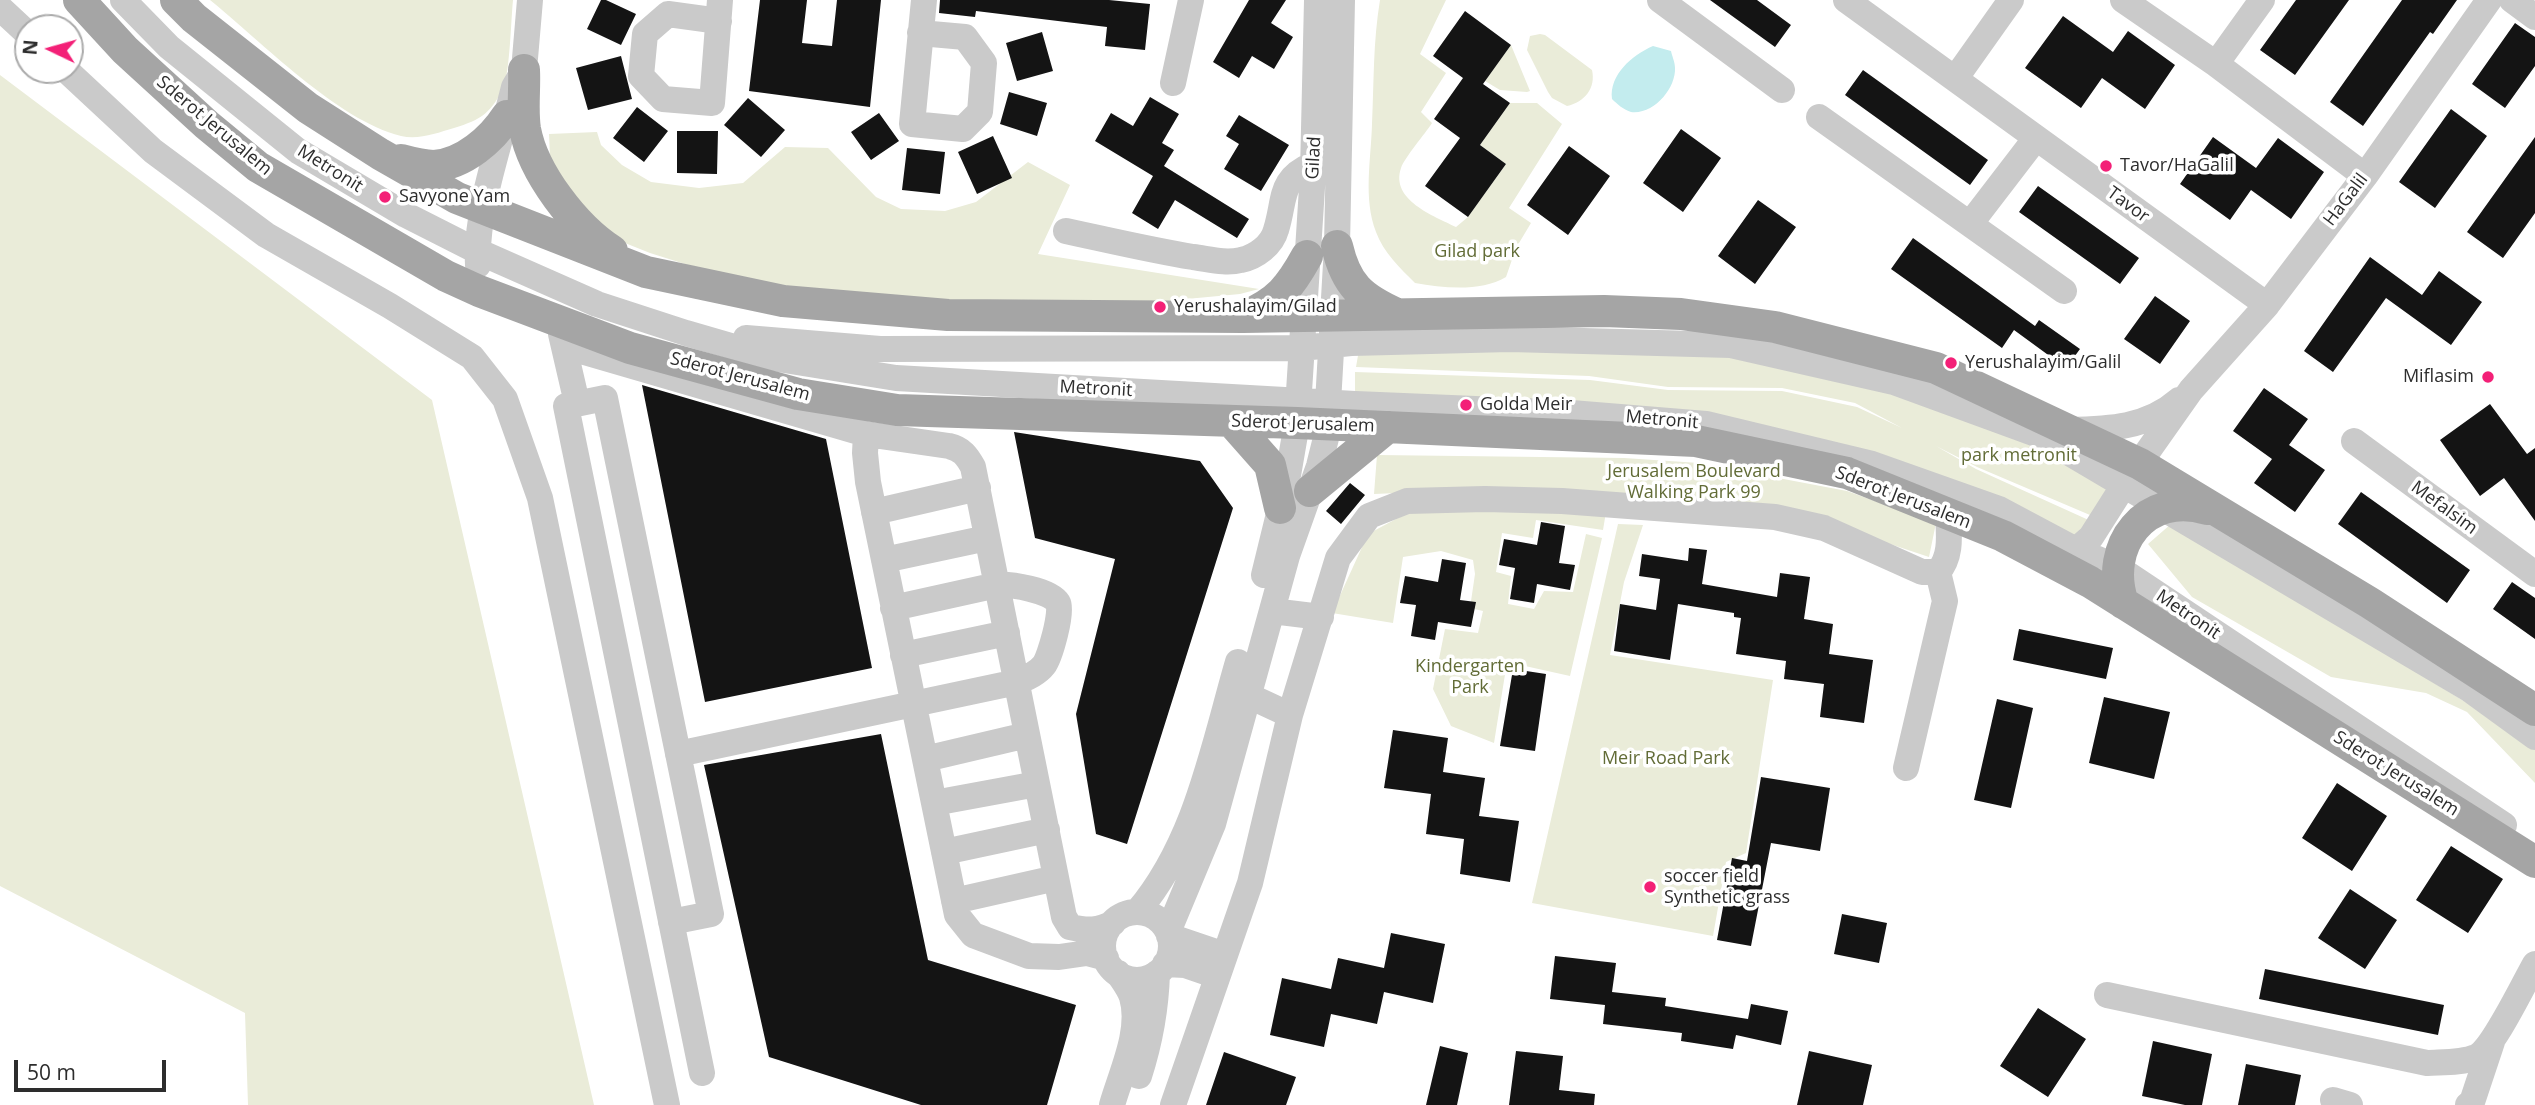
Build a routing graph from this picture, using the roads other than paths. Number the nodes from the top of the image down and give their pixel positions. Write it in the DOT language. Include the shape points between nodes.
graph roads {
  1 [pos="79,0"];
  2 [pos="123,0"];
  3 [pos="176,0"];
  4 [pos="530,0"];
  5 [pos="924,0"];
  6 [pos="1191,0"];
  7 [pos="1317,0"];
  8 [pos="1342,0"];
  9 [pos="1660,0"];
  10 [pos="1846,0"];
  11 [pos="2011,0"];
  12 [pos="2123,0"];
  13 [pos="2262,0"];
  14 [pos="2489,0"];
  15 [pos="2512,0"];
  16 [pos="0,8"];
  17 [pos="2535,17"];
  18 [pos="14,21"];
  19 [pos="920,33"];
  20 [pos="2216,64"];
  21 [pos="524,70"];
  22 [pos="1955,79"];
  23 [pos="1173,83"];
  24 [pos="81,84"];
  25 [pos="1782,90"];
  26 [pos="507,116"];
  27 [pos="1819,117"];
  28 [pos="2036,138"];
  29 [pos="380,154"];
  30 [pos="1314,164"];
  31 [pos="2365,176"];
  32 [pos="484,210"];
  33 [pos="1970,224"];
  34 [pos="1066,231"];
  35 [pos="1337,246"];
  36 [pos="477,251"];
  37 [pos="1307,256"];
  38 [pos="646,272"];
  39 [pos="479,291"];
  40 [pos="2064,291"];
  41 [pos="2267,305"];
  42 [pos="1399,314"];
  43 [pos="1243,317"];
  44 [pos="1323,325"];
  45 [pos="561,333"];
  46 [pos="685,333"];
  47 [pos="1301,348"];
  48 [pos="2191,390"];
  49 [pos="577,404"];
  50 [pos="1312,412"];
  51 [pos="1232,422"];
  52 [pos="1388,427"];
  53 [pos="2068,430"];
  54 [pos="866,434"];
  55 [pos="2354,442"];
  56 [pos="2132,475"];
  57 [pos="978,488"];
  58 [pos="1310,491"];
  59 [pos="1280,508"];
  60 [pos="2159,508"];
  61 [pos="874,512"];
  62 [pos="2219,513"];
  63 [pos="1948,515"];
  64 [pos="2003,536"];
  65 [pos="987,538"];
  66 [pos="2076,550"];
  67 [pos="884,560"];
  68 [pos="2117,567"];
  69 [pos="1938,572"];
  70 [pos="2535,574"];
  71 [pos="997,585"];
  72 [pos="2123,603"];
  73 [pos="894,608"];
  74 [pos="1272,611"];
  75 [pos="1321,617"];
  76 [pos="1007,633"];
  77 [pos="903,654"];
  78 [pos="1017,682"];
  79 [pos="1247,695"];
  80 [pos="913,704"];
  81 [pos="2535,710"];
  82 [pos="1290,715"];
  83 [pos="1027,735"];
  84 [pos="2535,737"];
  85 [pos="678,754"];
  86 [pos="925,759"];
  87 [pos="1906,768"];
  88 [pos="1037,784"];
  89 [pos="934,803"];
  90 [pos="1046,830"];
  91 [pos="2535,845"];
  92 [pos="944,852"];
  93 [pos="2535,862"];
  94 [pos="1056,878"];
  95 [pos="954,901"];
  96 [pos="1137,912"];
  97 [pos="1064,916"];
  98 [pos="671,922"];
  99 [pos="1113,923"];
  100 [pos="1168,934"];
  101 [pos="1059,957"];
  102 [pos="2535,964"];
  103 [pos="1112,966"];
  104 [pos="1221,966"];
  105 [pos="1161,969"];
  106 [pos="2107,995"];
  107 [pos="2493,1040"];
  108 [pos="702,1073"];
  109 [pos="667,1105"];
  110 [pos="1112,1105"];
  111 [pos="1131,1105"];
  112 [pos="1173,1105"];
  113 [pos="2468,1105"];
  1 -- 39 [label="main road, Sderot Jerusalem" via="207,125 258,167"];
  2 -- 36 [label="street, Metronit" via="169,47 298,151"];
  3 -- 29 [label="main road" via="308,108"];
  4 -- 21 [label="street"];
  5 -- 19 [label="street"];
  6 -- 23 [label="street"];
  7 -- 30 [label="street, Gilad"];
  8 -- 35 [label="street, Gilad"];
  9 -- 25 [label="street"];
  10 -- 22 [label="street, Tavor"];
  11 -- 22 [label="street"];
  12 -- 20 [label="street"];
  13 -- 20 [label="street"];
  14 -- 31 [label="street, HaGalil"];
  15 -- 17 [label="street"];
  16 -- 18 [label="street"];
  20 -- 31 [label="street"];
  21 -- 26 [label="street"];
  21 -- 38 [label="main road" via="525,131 537,167 594,240"];
  22 -- 28 [label="street, Tavor"];
  24 -- 109 [label="street" via="153,151 266,235 472,358 505,399 540,498"];
  26 -- 29 [label="main road" via="495,134 453,161 435,166"];
  26 -- 32 [label="street"];
  27 -- 33 [label="street"];
  28 -- 33 [label="street"];
  28 -- 41 [label="street, Tavor"];
  29 -- 32 [label="main road"];
  30 -- 34 [label="street" via="1290,180 1275,234 1266,247 1240,261 1172,253"];
  30 -- 37 [label="street, Gilad"];
  31 -- 41 [label="street, HaGalil"];
  32 -- 36 [label="street"];
  32 -- 38 [label="main road"];
  33 -- 40 [label="street"];
  35 -- 42 [label="main road" via="1355,288"];
  35 -- 44 [label="street, Gilad"];
  36 -- 39 [label="street"];
  36 -- 46 [label="street, Metronit" via="597,304"];
  37 -- 43 [label="main road" via="1283,294"];
  37 -- 44 [label="street, Gilad"];
  38 -- 43 [label="main road" via="783,301 948,315"];
  39 -- 45 [label="main road, Sderot Jerusalem"];
  41 -- 48 [label="street, HaGalil"];
  42 -- 44 [label="main road"];
  42 -- 53 [label="main road" via="1604,311 1681,314 1775,327 1936,368"];
  43 -- 44 [label="main road"];
  44 -- 47 [label="street"];
  44 -- 50 [label="street"];
  44 -- 56 [label="street" via="1510,339 1731,345 1894,382"];
  45 -- 49 [label="street"];
  45 -- 51 [label="main road, Sderot Jerusalem" via="798,394 897,410"];
  45 -- 54 [label="street"];
  46 -- 47 [label="street, Metronit" via="880,349"];
  46 -- 50 [label="street, Metronit" via="772,358 896,378"];
  47 -- 50 [label="street"];
  48 -- 53 [label="street, HaGalil" via="2167,410 2126,427"];
  48 -- 56 [label="street, HaGalil"];
  49 -- 85 [label="street" via="605,398"];
  49 -- 98 [label="street" via="566,407"];
  50 -- 51 [label="main road, Sderot Jerusalem"];
  50 -- 52 [label="main road, Sderot Jerusalem"];
  50 -- 58 [label="street" via="1319,466"];
  50 -- 59 [label="street"];
  50 -- 66 [label="street, Metronit" via="1571,413 1706,424 1872,464 1999,509"];
  51 -- 59 [label="main road" via="1270,466"];
  52 -- 58 [label="main road"];
  52 -- 63 [label="main road, Sderot Jerusalem" via="1696,441 1847,473"];
  53 -- 56 [label="main road"];
  54 -- 57 [label="street" via="958,448 973,467"];
  54 -- 61 [label="street" via="866,470"];
  55 -- 70 [label="street, Mefalsim"];
  56 -- 60 [label="street"];
  56 -- 62 [label="main road"];
  56 -- 66 [label="street, HaGalil" via="2091,537"];
  57 -- 61 [label="street"];
  57 -- 65 [label="street"];
  58 -- 74 [label="street"];
  59 -- 96 [label="street" via="1193,814 1167,871"];
  60 -- 62 [label="main road" via="2194,505"];
  60 -- 68 [label="main road" via="2132,530"];
  60 -- 84 [label="street" via="2469,689"];
  61 -- 67 [label="street"];
  62 -- 81 [label="main road" via="2370,603"];
  63 -- 64 [label="main road, Sderot Jerusalem"];
  63 -- 69 [label="street" via="1946,563"];
  64 -- 66 [label="street" via="2060,551"];
  64 -- 72 [label="main road, Sderot Jerusalem"];
  65 -- 67 [label="street"];
  65 -- 71 [label="street"];
  66 -- 68 [label="street, Metronit"];
  67 -- 73 [label="street"];
  68 -- 72 [label="main road" via="2116,584"];
  68 -- 91 [label="street, Metronit"];
  69 -- 75 [label="street" via="1922,572 1824,528 1775,517 1562,501 1407,501 1369,516 1339,558"];
  69 -- 87 [label="street" via="1945,601"];
  71 -- 73 [label="street"];
  71 -- 76 [label="street"];
  71 -- 78 [label="street" via="1011,584 1049,595 1061,611 1046,664"];
  72 -- 93 [label="main road, Sderot Jerusalem"];
  73 -- 77 [label="street"];
  74 -- 75 [label="street"];
  74 -- 79 [label="street"];
  75 -- 82 [label="street"];
  76 -- 77 [label="street"];
  76 -- 78 [label="street"];
  77 -- 80 [label="street"];
  78 -- 80 [label="street"];
  78 -- 83 [label="street"];
  79 -- 82 [label="street"];
  79 -- 100 [label="street" via="1213,824"];
  80 -- 85 [label="street"];
  80 -- 86 [label="street"];
  82 -- 104 [label="street" via="1250,883"];
  83 -- 86 [label="street"];
  83 -- 88 [label="street"];
  85 -- 98 [label="street" via="711,914"];
  86 -- 89 [label="street"];
  88 -- 89 [label="street"];
  88 -- 90 [label="street"];
  89 -- 92 [label="street"];
  90 -- 92 [label="street"];
  90 -- 94 [label="street"];
  92 -- 95 [label="street"];
  94 -- 95 [label="street"];
  94 -- 97 [label="street"];
  95 -- 101 [label="street" via="957,915 973,935 1029,956"];
  96 -- 99 [label="street"];
  96 -- 100 [label="street" via="1154,916"];
  97 -- 99 [label="street" via="1070,927 1084,930 1099,930"];
  97 -- 101 [label="street"];
  98 -- 108 [label="street"];
  99 -- 103 [label="street" via="1104,939"];
  100 -- 104 [label="street"];
  100 -- 105 [label="street" via="1170,954"];
  101 -- 103 [label="street" via="1087,953"];
  102 -- 107 [label="street"];
  103 -- 105 [label="street" via="1136,980"];
  103 -- 110 [label="street" via="1133,1000 1131,1043"];
  104 -- 105 [label="street" via="1176,963"];
  104 -- 112 [label="street"];
  105 -- 111 [label="street" via="1150,1042"];
  106 -- 107 [label="street" via="2427,1063 2477,1056"];
  107 -- 113 [label="street"];
}
